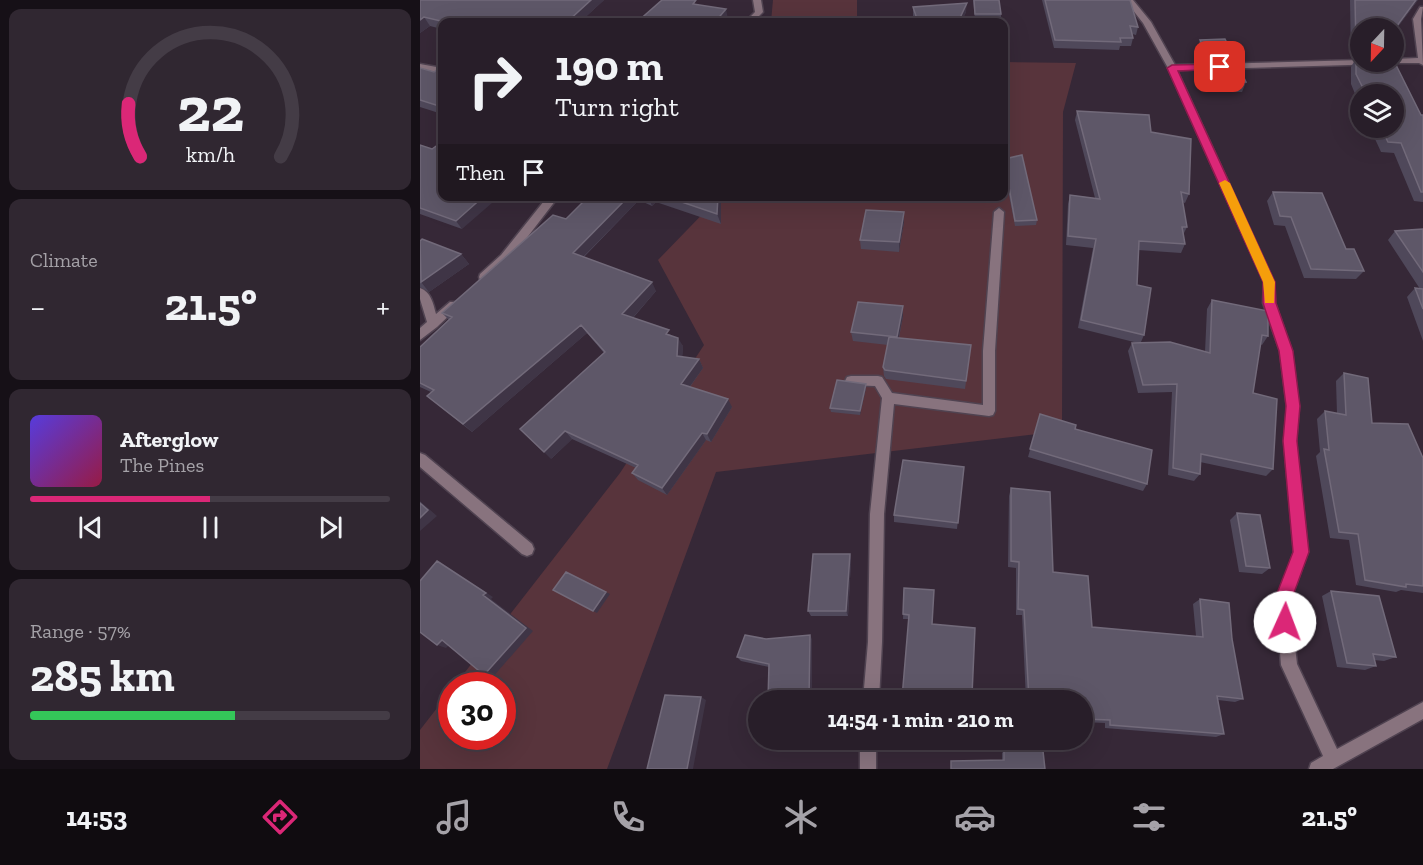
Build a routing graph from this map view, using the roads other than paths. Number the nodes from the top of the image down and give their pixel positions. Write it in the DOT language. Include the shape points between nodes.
graph roads {
  1 [pos="757,0"];
  2 [pos="1129,0"];
  3 [pos="1423,9"];
  4 [pos="753,18"];
  5 [pos="1420,19"];
  6 [pos="1404,61"];
  7 [pos="1422,62"];
  8 [pos="1350,63"];
  9 [pos="420,67"];
  10 [pos="1172,68"];
  11 [pos="438,69"];
  12 [pos="550,201"];
  13 [pos="999,212"];
  14 [pos="420,292"];
  15 [pos="433,324"];
  16 [pos="420,335"];
  17 [pos="851,381"];
  18 [pos="888,398"];
  19 [pos="420,459"];
  20 [pos="527,549"];
  21 [pos="871,690"];
  22 [pos="1423,710"];
  23 [pos="868,750"];
  24 [pos="1333,759"];
  25 [pos="868,769"];
  26 [pos="1317,769"];
  1 -- 4 [label="street" via="759,12"];
  2 -- 10 [label="street" via="1147,22"];
  3 -- 5 [label="street"];
  5 -- 7 [label="street"];
  6 -- 7 [label="street"];
  8 -- 10 [label="street"];
  9 -- 11 [label="street"];
  10 -- 24 [label="street" via="1269,282 1269,303 1286,351 1301,552 1282,601 1289,665"];
  12 -- 15 [label="street" via="505,258"];
  13 -- 18 [label="street" via="989,351 989,411"];
  14 -- 15 [label="street" via="427,300"];
  15 -- 16 [label="street"];
  17 -- 18 [label="street" via="878,381"];
  18 -- 21 [label="street" via="877,514"];
  19 -- 20 [label="street"];
  22 -- 24 [label="street"];
  23 -- 25 [label="street"];
  24 -- 26 [label="street"];
}
